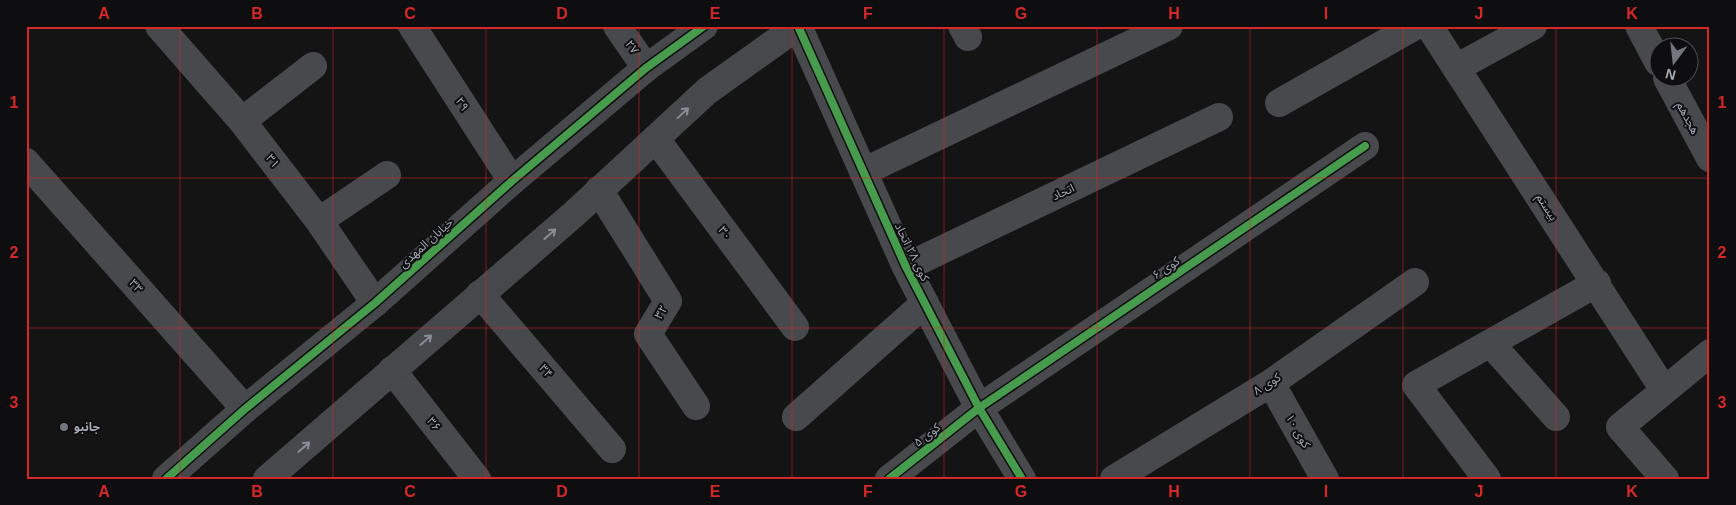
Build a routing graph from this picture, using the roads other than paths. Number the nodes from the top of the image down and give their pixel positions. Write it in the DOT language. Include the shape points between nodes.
graph roads {
  1 [pos="159,26"];
  2 [pos="412,26"];
  3 [pos="617,26"];
  4 [pos="798,26"];
  5 [pos="1169,26"];
  6 [pos="1415,26"];
  7 [pos="1429,26"];
  8 [pos="1533,26"];
  9 [pos="1639,26"];
  10 [pos="702,27"];
  11 [pos="1648,43"];
  12 [pos="313,66"];
  13 [pos="646,68"];
  14 [pos="1456,68"];
  15 [pos="1672,88"];
  16 [pos="1280,103"];
  17 [pos="1219,118"];
  18 [pos="242,121"];
  19 [pos="656,138"];
  20 [pos="1365,146"];
  21 [pos="1710,158"];
  22 [pos="26,162"];
  23 [pos="863,172"];
  24 [pos="387,175"];
  25 [pos="512,181"];
  26 [pos="599,190"];
  27 [pos="319,220"];
  28 [pos="906,267"];
  29 [pos="1415,282"];
  30 [pos="1597,284"];
  31 [pos="480,294"];
  32 [pos="925,303"];
  33 [pos="375,304"];
  34 [pos="795,326"];
  35 [pos="1491,344"];
  36 [pos="1710,353"];
  37 [pos="392,370"];
  38 [pos="1271,383"];
  39 [pos="1664,390"];
  40 [pos="696,406"];
  41 [pos="979,408"];
  42 [pos="245,409"];
  43 [pos="796,417"];
  44 [pos="1556,417"];
  45 [pos="612,449"];
  46 [pos="166,479"];
  47 [pos="267,479"];
  48 [pos="477,479"];
  49 [pos="889,479"];
  50 [pos="1022,479"];
  51 [pos="1114,479"];
  52 [pos="1325,479"];
  53 [pos="1487,479"];
  54 [pos="1665,479"];
  1 -- 18 [label="street, ۳۱"];
  2 -- 25 [label="street, ۲۹"];
  3 -- 13 [label="street, ۲۷"];
  19 -- 4 [label="street, one-way" via="707,91"];
  4 -- 23 [label="street, کوی ۲۸ اتحاد"];
  5 -- 23 [label="street"];
  6 -- 16 [label="street"];
  7 -- 14 [label="street, بیستم"];
  8 -- 14 [label="street"];
  9 -- 11 [label="street"];
  10 -- 13 [label="street, خیابان المهدی"];
  12 -- 18 [label="street"];
  13 -- 25 [label="street, خیابان المهدی"];
  14 -- 30 [label="street, بیستم"];
  15 -- 21 [label="street, هجدهم"];
  17 -- 28 [label="street, اتحاد"];
  18 -- 27 [label="street, ۳۱"];
  19 -- 26 [label="street"];
  19 -- 34 [label="street, ۳۰"];
  20 -- 41 [label="street, کوی ۶"];
  22 -- 42 [label="street, ۳۳"];
  23 -- 28 [label="street, کوی ۲۸ اتحاد"];
  24 -- 27 [label="street"];
  25 -- 33 [label="street, خیابان المهدی"];
  31 -- 26 [label="street, one-way"];
  26 -- 40 [label="street, ۳۲" via="668,301 648,334"];
  27 -- 33 [label="street, ۳۱"];
  28 -- 32 [label="street, کوی ۲۸ اتحاد"];
  29 -- 38 [label="street, کوی ۸"];
  30 -- 35 [label="street"];
  30 -- 39 [label="street, بیستم"];
  37 -- 31 [label="street, one-way"];
  31 -- 45 [label="street, ۳۴"];
  32 -- 41 [label="street, کوی ۲۸ اتحاد"];
  32 -- 43 [label="street"];
  33 -- 42 [label="street, خیابان المهدی"];
  35 -- 44 [label="street"];
  35 -- 53 [label="street" via="1416,385"];
  36 -- 39 [label="street"];
  47 -- 37 [label="street, one-way"];
  37 -- 48 [label="street, ۳۶"];
  38 -- 51 [label="street, کوی ۸"];
  38 -- 52 [label="street, کوی ۱۰"];
  39 -- 54 [label="street" via="1620,427"];
  41 -- 49 [label="street, کوی ۵"];
  41 -- 50 [label="street, کوی ۲۸ اتحاد"];
  42 -- 46 [label="street, خیابان المهدی"];
}
